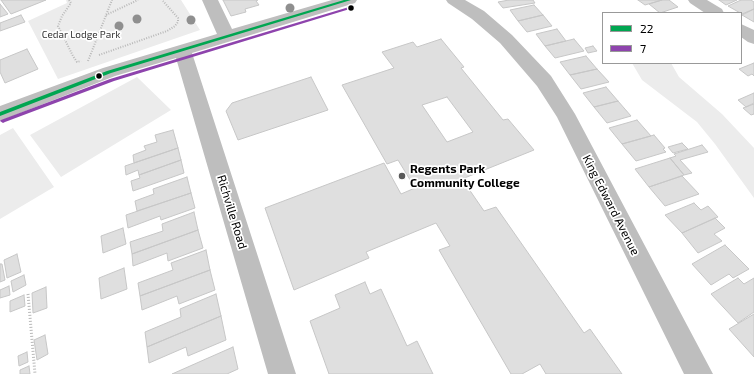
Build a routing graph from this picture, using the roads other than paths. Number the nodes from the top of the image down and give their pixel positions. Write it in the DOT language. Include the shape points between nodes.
graph roads {
  1 [pos="210,0"];
  2 [pos="349,0"];
  3 [pos="454,0"];
  4 [pos="696,0"];
  5 [pos="330,3"];
  6 [pos="714,12"];
  7 [pos="742,30"];
  8 [pos="227,36"];
  9 [pos="754,38"];
  10 [pos="182,50"];
  11 [pos="0,114"];
  12 [pos="282,374"];
  13 [pos="699,374"];
  1 -- 8 [label="street"];
  2 -- 5 [label="street"];
  3 -- 13 [label="street, King Edward Avenue" via="478,15 506,39 544,81 565,114"];
  4 -- 6 [label="street"];
  5 -- 8 [label="street"];
  7 -- 9 [label="street"];
  8 -- 10 [label="street"];
  10 -- 11 [label="street" via="109,72"];
  10 -- 12 [label="street, Richville Road"];
}
